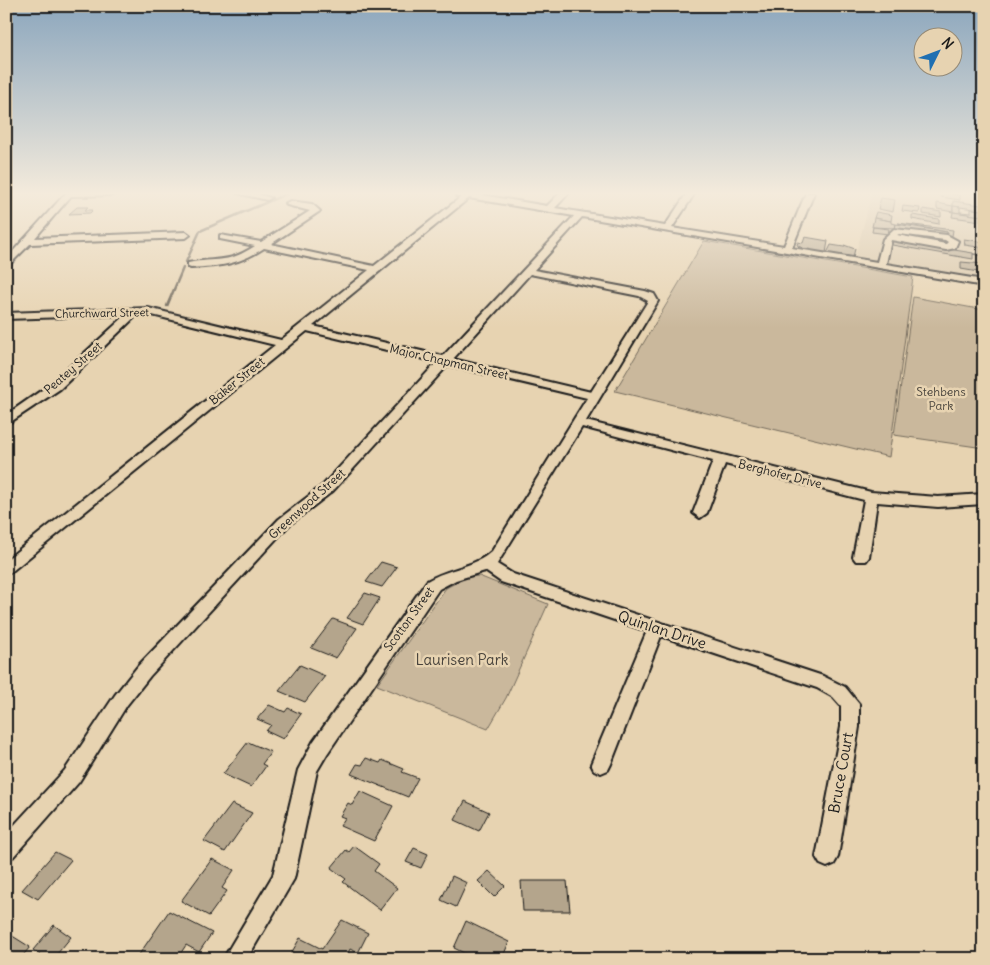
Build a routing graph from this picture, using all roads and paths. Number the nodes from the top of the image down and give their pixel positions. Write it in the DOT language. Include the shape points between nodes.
graph roads {
  1 [pos="31,238"];
  2 [pos="122,238"];
  3 [pos="228,238"];
  4 [pos="276,238"];
  5 [pos="414,238"];
  6 [pos="558,238"];
  7 [pos="721,238"];
  8 [pos="792,238"];
  9 [pos="889,238"];
  10 [pos="897,238"];
  11 [pos="938,238"];
  12 [pos="28,241"];
  13 [pos="264,246"];
  14 [pos="787,249"];
  15 [pos="6,265"];
  16 [pos="191,265"];
  17 [pos="881,266"];
  18 [pos="376,269"];
  19 [pos="528,271"];
  20 [pos="984,283"];
  21 [pos="136,311"];
  22 [pos="6,316"];
  23 [pos="305,327"];
  24 [pos="283,344"];
  25 [pos="446,361"];
  26 [pos="594,396"];
  27 [pos="6,421"];
  28 [pos="580,423"];
  29 [pos="720,459"];
  30 [pos="871,497"];
  31 [pos="984,499"];
  32 [pos="700,513"];
  33 [pos="861,557"];
  34 [pos="488,565"];
  35 [pos="6,568"];
  36 [pos="656,628"];
  37 [pos="839,692"];
  38 [pos="601,764"];
  39 [pos="6,850"];
  40 [pos="827,857"];
  41 [pos="234,959"];
  1 -- 12 [label="street"];
  2 -- 12 [label="street"];
  3 -- 13 [label="street"];
  4 -- 13 [label="street"];
  5 -- 18 [label="street, Baker Street"];
  6 -- 19 [label="street, Greenwood Street"];
  7 -- 14 [label="street"];
  8 -- 14 [label="street"];
  9 -- 17 [label="street"];
  10 -- 11 [label="street" via="952,246 953,241"];
  12 -- 15 [label="street"];
  13 -- 16 [label="street" via="239,262"];
  13 -- 18 [label="street"];
  14 -- 17 [label="street"];
  17 -- 20 [label="street"];
  18 -- 23 [label="street, Baker Street"];
  19 -- 25 [label="street, Greenwood Street"];
  19 -- 26 [label="street" via="650,296 651,304"];
  21 -- 22 [label="street, Churchward Street"];
  21 -- 24 [label="street, Churchward Street" via="158,313"];
  21 -- 27 [label="street, Peatey Street" via="56,386"];
  23 -- 24 [label="street, Baker Street"];
  23 -- 25 [label="street, Major Chapman Street"];
  24 -- 35 [label="street, Baker Street"];
  25 -- 26 [label="street, Major Chapman Street"];
  25 -- 39 [label="street, Greenwood Street" via="328,488 284,522 144,671 121,700 72,776"];
  26 -- 28 [label="street"];
  28 -- 29 [label="street, Berghofer Drive"];
  28 -- 34 [label="street"];
  29 -- 30 [label="street, Berghofer Drive"];
  29 -- 32 [label="street"];
  30 -- 31 [label="street, Berghofer Drive" via="930,502"];
  30 -- 33 [label="street"];
  34 -- 36 [label="street, Quinlan Drive" via="501,576"];
  34 -- 41 [label="street, Scotton Street" via="451,574 429,589 320,748 308,770 283,879"];
  36 -- 37 [label="street, Quinlan Drive" via="823,683"];
  36 -- 38 [label="street"];
  37 -- 40 [label="street, Bruce Court" via="850,704 850,727"];
}
